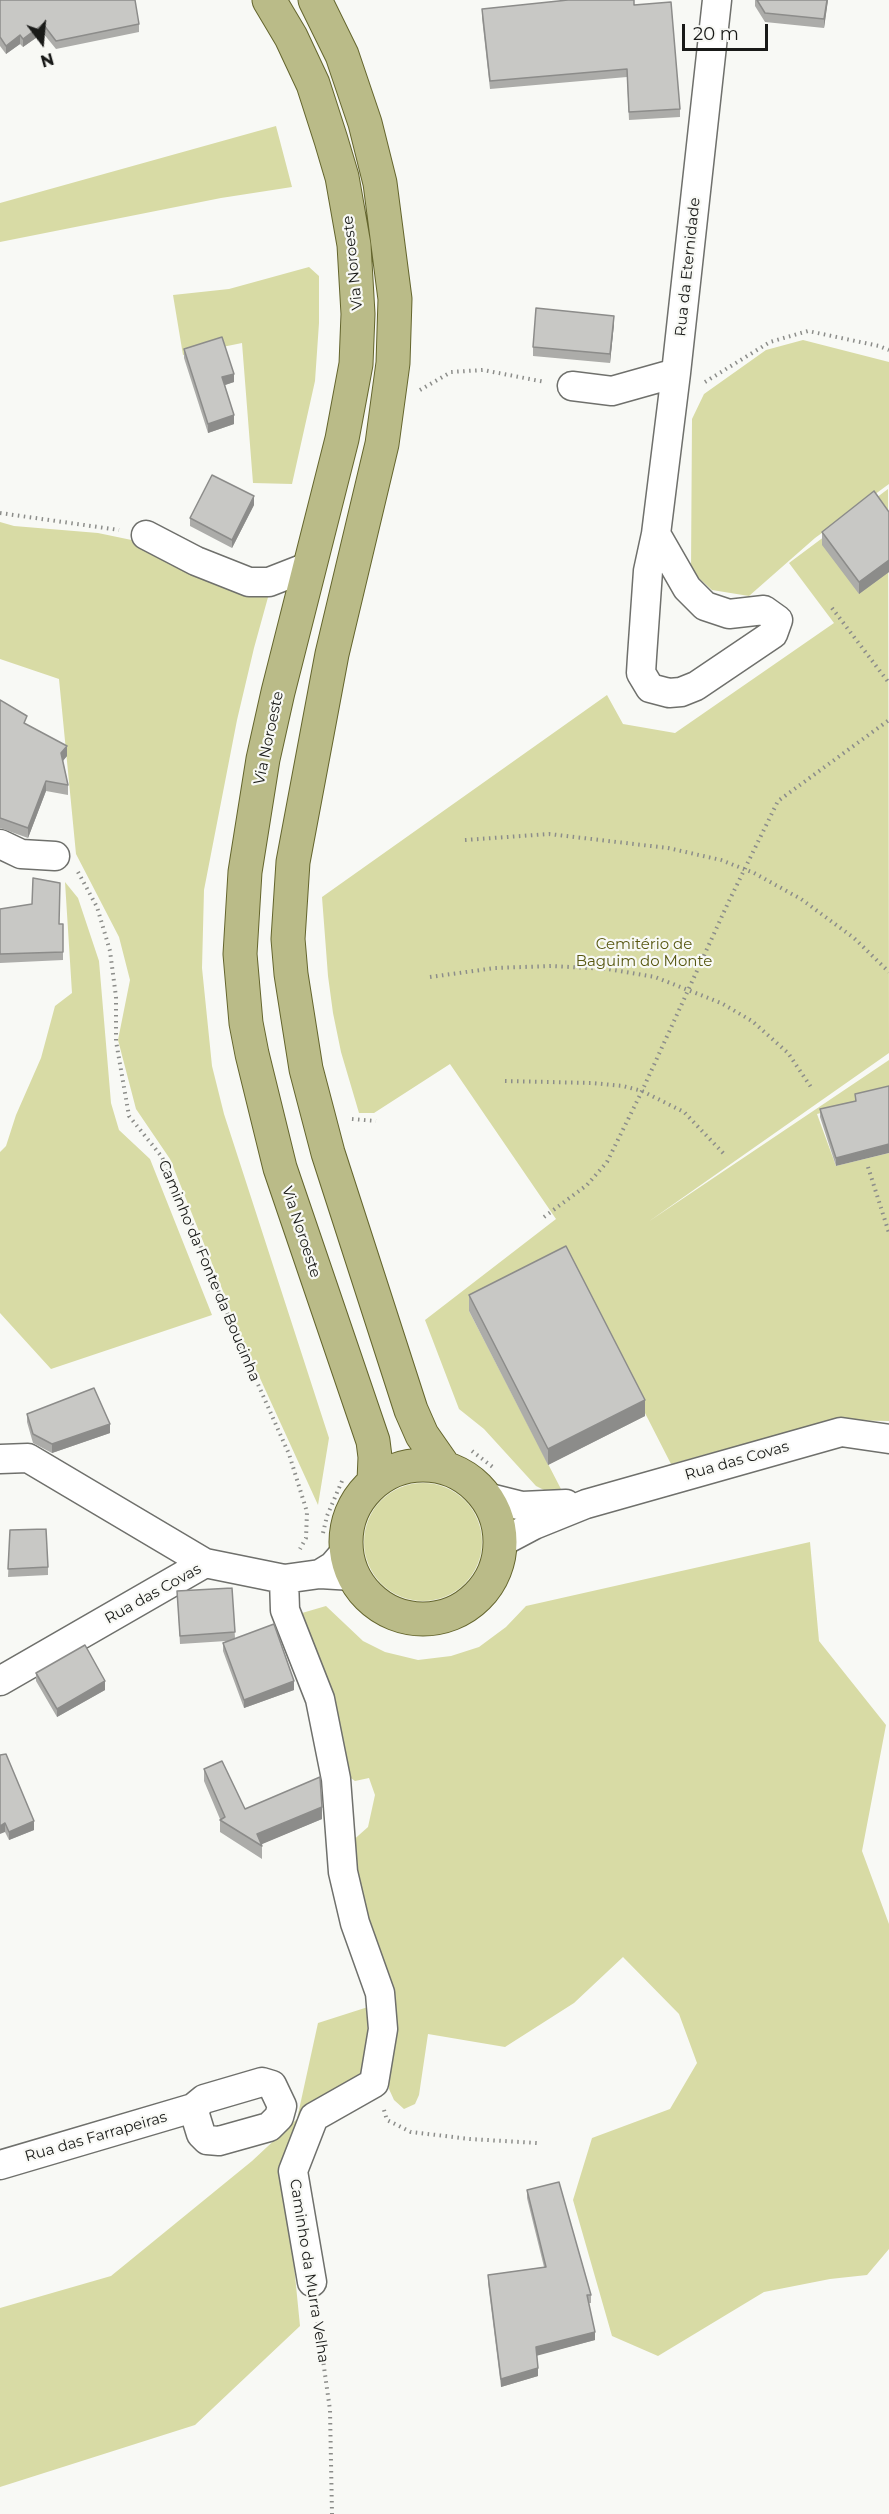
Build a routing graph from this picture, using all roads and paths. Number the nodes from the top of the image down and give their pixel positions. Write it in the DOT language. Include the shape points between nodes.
graph roads {
  1 [pos="269,0"];
  2 [pos="315,0"];
  3 [pos="717,0"];
  4 [pos="889,350"];
  5 [pos="675,384"];
  6 [pos="572,386"];
  7 [pos="415,397"];
  8 [pos="0,513"];
  9 [pos="656,534"];
  10 [pos="146,535"];
  11 [pos="310,566"];
  12 [pos="832,608"];
  13 [pos="889,683"];
  14 [pos="889,720"];
  15 [pos="465,840"];
  16 [pos="0,844"];
  17 [pos="55,856"];
  18 [pos="744,869"];
  19 [pos="889,972"];
  20 [pos="430,977"];
  21 [pos="688,990"];
  22 [pos="505,1081"];
  23 [pos="811,1087"];
  24 [pos="642,1091"];
  25 [pos="352,1119"];
  26 [pos="376,1121"];
  27 [pos="724,1154"];
  28 [pos="868,1167"];
  29 [pos="544,1217"];
  30 [pos="889,1233"];
  31 [pos="889,1439"];
  32 [pos="0,1459"];
  33 [pos="458,1459"];
  34 [pos="374,1481"];
  35 [pos="486,1497"];
  36 [pos="586,1504"];
  37 [pos="518,1505"];
  38 [pos="500,1544"];
  39 [pos="205,1563"];
  40 [pos="349,1563"];
  41 [pos="284,1579"];
  42 [pos="0,1681"];
  43 [pos="374,2084"];
  44 [pos="193,2109"];
  45 [pos="537,2144"];
  46 [pos="0,2165"];
  47 [pos="312,2282"];
  48 [pos="332,2514"];
  1 -- 11 [label="main road, Via Noroeste" via="314,84 342,177 354,245 356,364"];
  2 -- 33 [label="main road" via="342,55 365,123 380,183 395,298 393,363 382,444 332,654 292,862 288,939 291,974 306,1069 331,1165 411,1410 422,1435"];
  3 -- 5 [label="street, Rua da Eternidade"];
  4 -- 5 [label="path" via="808,331 770,342 701,384"];
  5 -- 6 [label="street" via="612,391"];
  5 -- 9 [label="street, Rua da Eternidade"];
  6 -- 7 [label="path" via="483,370 451,372"];
  8 -- 10 [label="path"];
  9 -- 9 [label="street, Rua da Eternidade" via="648,571 641,673 650,688 681,692 773,634 778,620 764,610 729,614 705,606 687,588"];
  10 -- 11 [label="street" via="249,582 269,582"];
  11 -- 34 [label="main road, Via Noroeste" via="259,782 245,872 240,964 252,1054 280,1168 373,1442"];
  12 -- 13 [label="path"];
  14 -- 18 [label="path" via="778,801"];
  15 -- 18 [label="path" via="527,834 589,838 668,848"];
  16 -- 17 [label="street" via="21,854"];
  17 -- 41 [label="path, Caminho da Fonte da Boucinha" via="80,873 97,907 110,951 116,1041 129,1116 162,1157 289,1454 307,1512 306,1538"];
  18 -- 19 [label="path" via="820,912"];
  18 -- 21 [label="path"];
  20 -- 21 [label="path" via="495,968 551,966 608,969 655,977"];
  21 -- 23 [label="path" via="752,1021 788,1053"];
  21 -- 24 [label="path"];
  22 -- 24 [label="path" via="592,1083"];
  24 -- 27 [label="path" via="684,1112"];
  24 -- 29 [label="path" via="598,1174"];
  25 -- 26 [label="path"];
  28 -- 30 [label="path"];
  31 -- 36 [label="street, Rua das Covas" via="841,1432"];
  32 -- 39 [label="street" via="28,1458"];
  33 -- 34 [label="main road" via="396,1469"];
  33 -- 35 [label="main road" via="468,1479"];
  33 -- 37 [label="path" via="495,1469"];
  34 -- 40 [label="main road" via="357,1501 347,1525"];
  35 -- 37 [label="street, Rua das Covas"];
  35 -- 38 [label="main road" via="496,1519"];
  36 -- 37 [label="street, Rua das Covas"];
  36 -- 38 [label="street, Rua das Covas" via="534,1524"];
  38 -- 40 [label="main road" via="496,1568 483,1590 465,1607 441,1617 415,1619 390,1612 368,1597"];
  39 -- 41 [label="street, Rua das Covas"];
  39 -- 42 [label="street, Rua das Covas"];
  40 -- 41 [label="street, Rua das Covas" via="320,1575"];
  41 -- 43 [label="street" via="285,1610 320,1699 336,1779 343,1872 355,1923 380,1993 383,2029"];
  43 -- 45 [label="path" via="387,2120 411,2132"];
  43 -- 47 [label="street, Caminho da Murra Velha" via="315,2117 293,2171"];
  44 -- 46 [label="street, Rua das Farrapeiras"];
  47 -- 48 [label="path, Caminho da Murra Velha" via="330,2410"];
}
